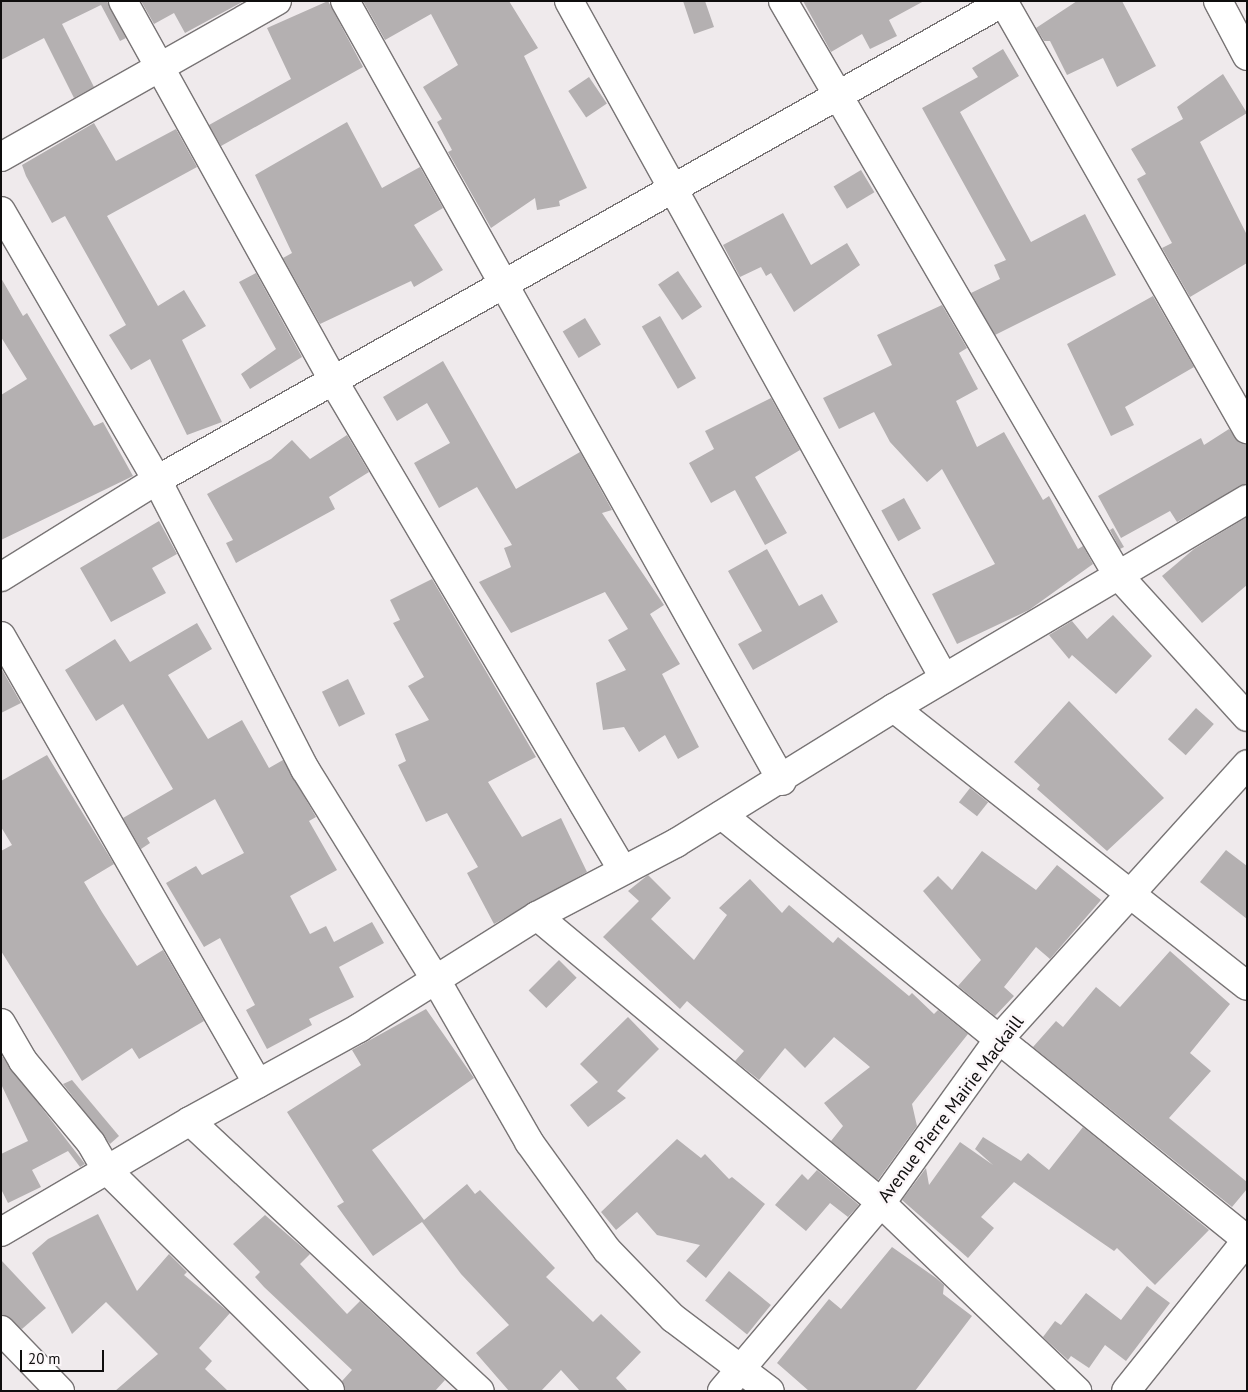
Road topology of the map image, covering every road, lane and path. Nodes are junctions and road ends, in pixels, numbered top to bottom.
1 (123, 1) edge
2 (277, 1) edge
3 (344, 1) edge
4 (569, 1) edge
5 (783, 1) edge
6 (1004, 1) edge
7 (1218, 1) edge
8 (1247, 56) edge
9 (161, 69) junction
10 (838, 96) junction
11 (1, 158) edge
12 (673, 189) junction
13 (1, 211) edge
14 (502, 286) junction
15 (334, 382) junction
16 (1247, 429) edge
17 (158, 480) junction
18 (1247, 499) edge
19 (1117, 574) junction
20 (1, 577) edge
21 (1, 636) edge
22 (944, 678) junction
23 (894, 708) junction
24 (1247, 717) edge
25 (1247, 765) edge
26 (782, 780) junction
27 (722, 815) junction
28 (622, 870) junction
29 (1131, 894) junction
30 (537, 916) junction
31 (436, 980) junction
32 (1247, 986) edge
33 (1, 1022) edge
34 (999, 1039) junction
35 (258, 1084) junction
36 (190, 1120) junction
37 (106, 1169) junction
38 (881, 1203) junction
39 (1, 1232) edge
40 (1247, 1240) edge
41 (1, 1330) edge
42 (742, 1369) junction
43 (60, 1391) edge
44 (330, 1391) edge
45 (480, 1391) edge
46 (722, 1391) edge
47 (770, 1391) edge
48 (1077, 1391) edge
49 (1126, 1391) edge

1 - 9 street
2 - 9 street
3 - 14 street
4 - 12 street
5 - 10 street
6 - 10 street
6 - 16 street
7 - 8 street
9 - 11 street
9 - 15 street
10 - 12 street
10 - 19 street
12 - 14 street
12 - 22 street
13 - 17 street
14 - 15 street
14 - 26 street
15 - 17 street
15 - 28 street
17 - 20 street
17 - 31 street
18 - 19 street
19 - 22 street
19 - 24 street
21 - 35 street
22 - 23 street
23 - 26 street
23 - 29 street
25 - 29 street, Avenue Pierre Mairie Mackaill
26 - 27 street
27 - 28 street
27 - 34 street
28 - 30 street
29 - 32 street
29 - 34 street, Avenue Pierre Mairie Mackaill
30 - 31 street
30 - 38 street
31 - 35 street
31 - 42 street
33 - 37 street
34 - 38 street, Avenue Pierre Mairie Mackaill
34 - 40 street
35 - 36 street
36 - 37 street
36 - 45 street
37 - 39 street
37 - 44 street
38 - 42 street, Avenue Pierre Mairie Mackaill
38 - 48 street
40 - 49 street
41 - 43 street
42 - 46 street, Avenue Pierre Mairie Mackaill
42 - 47 street

